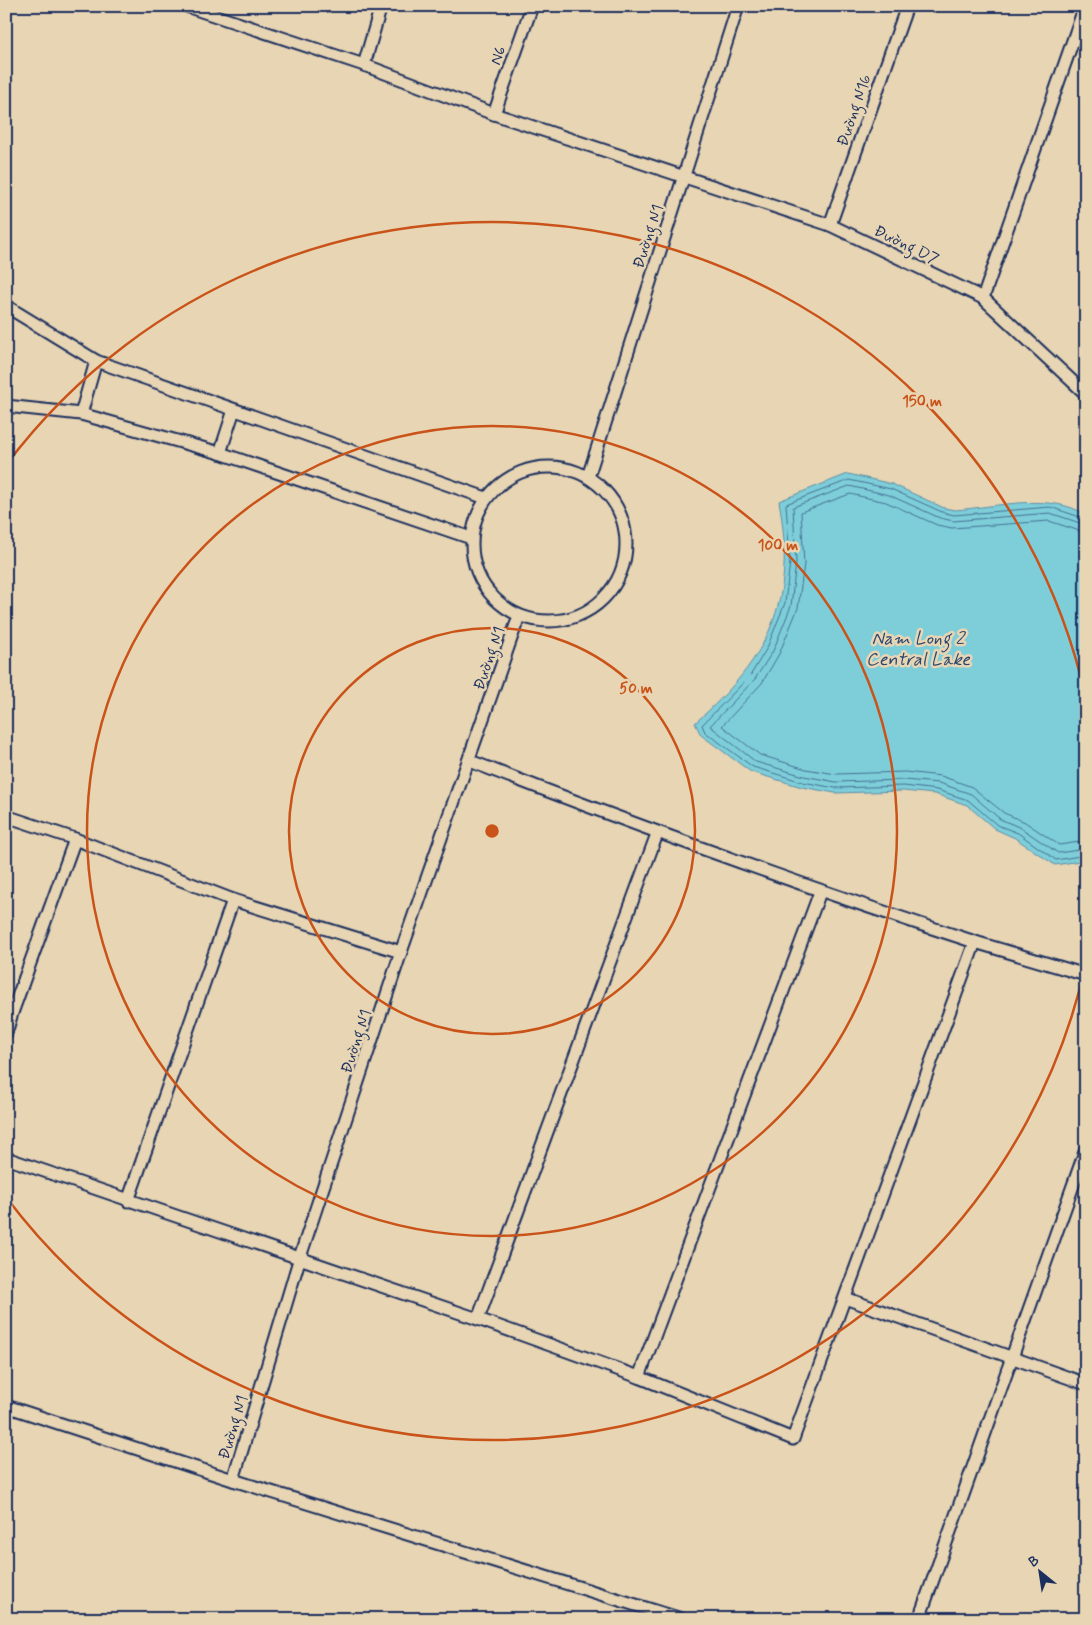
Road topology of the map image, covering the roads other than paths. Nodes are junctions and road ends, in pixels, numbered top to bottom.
1 (186, 6) edge
2 (381, 6) edge
3 (532, 6) edge
4 (738, 6) edge
5 (907, 6) edge
6 (1086, 6) edge
7 (364, 65) junction
8 (494, 114) junction
9 (683, 177) junction
10 (830, 225) junction
11 (983, 298) junction
12 (6, 306) edge
13 (96, 361) junction
14 (1086, 394) edge
15 (6, 406) edge
16 (234, 410) junction
17 (81, 414) junction
18 (220, 453) junction
19 (588, 477) junction
20 (486, 498) junction
21 (471, 538) junction
22 (519, 616) junction
23 (470, 761) junction
24 (6, 816) edge
25 (657, 834) junction
26 (75, 840) junction
27 (820, 892) junction
28 (233, 900) junction
29 (974, 942) junction
30 (401, 952) junction
31 (1086, 975) edge
32 (9, 1012) edge
33 (6, 1033) edge
34 (1086, 1149) edge
35 (6, 1158) edge
36 (128, 1201) junction
37 (300, 1257) junction
38 (845, 1298) junction
39 (478, 1319) junction
40 (1012, 1358) junction
41 (639, 1377) junction
42 (1086, 1384) edge
43 (6, 1406) edge
44 (233, 1480) junction
45 (681, 1619) edge
46 (919, 1619) edge

1 - 7 lane, Đường D7
2 - 7 lane
3 - 8 lane, N6
4 - 9 lane, Đường N1
5 - 10 lane, Đường N16
6 - 11 lane
7 - 8 lane, Đường D7
8 - 9 lane, Đường D7
9 - 10 lane, Đường D7
9 - 19 lane, Đường N1
10 - 11 lane, Đường D7
11 - 14 lane, Đường D7
12 - 13 lane
13 - 16 lane
13 - 17 lane
15 - 17 lane
16 - 18 lane
16 - 20 lane
17 - 18 lane
18 - 21 lane
19 - 20 lane, Đường N1
19 - 22 lane, Đường N1
20 - 21 lane, Đường N1
21 - 22 lane, Đường N1
22 - 23 lane, Đường N1
23 - 25 lane
23 - 30 lane, Đường N1
24 - 26 lane
25 - 27 lane
25 - 39 lane
26 - 28 lane
26 - 32 lane
27 - 29 lane
27 - 41 lane
28 - 30 lane
28 - 36 lane
29 - 31 lane
29 - 38 lane
30 - 37 lane, Đường N1
32 - 33 lane
34 - 40 lane
35 - 36 lane
36 - 37 lane
37 - 39 lane
37 - 44 lane, Đường N1
38 - 40 lane
38 - 41 lane
39 - 41 lane
40 - 42 lane
40 - 46 lane
43 - 44 lane
44 - 45 lane

